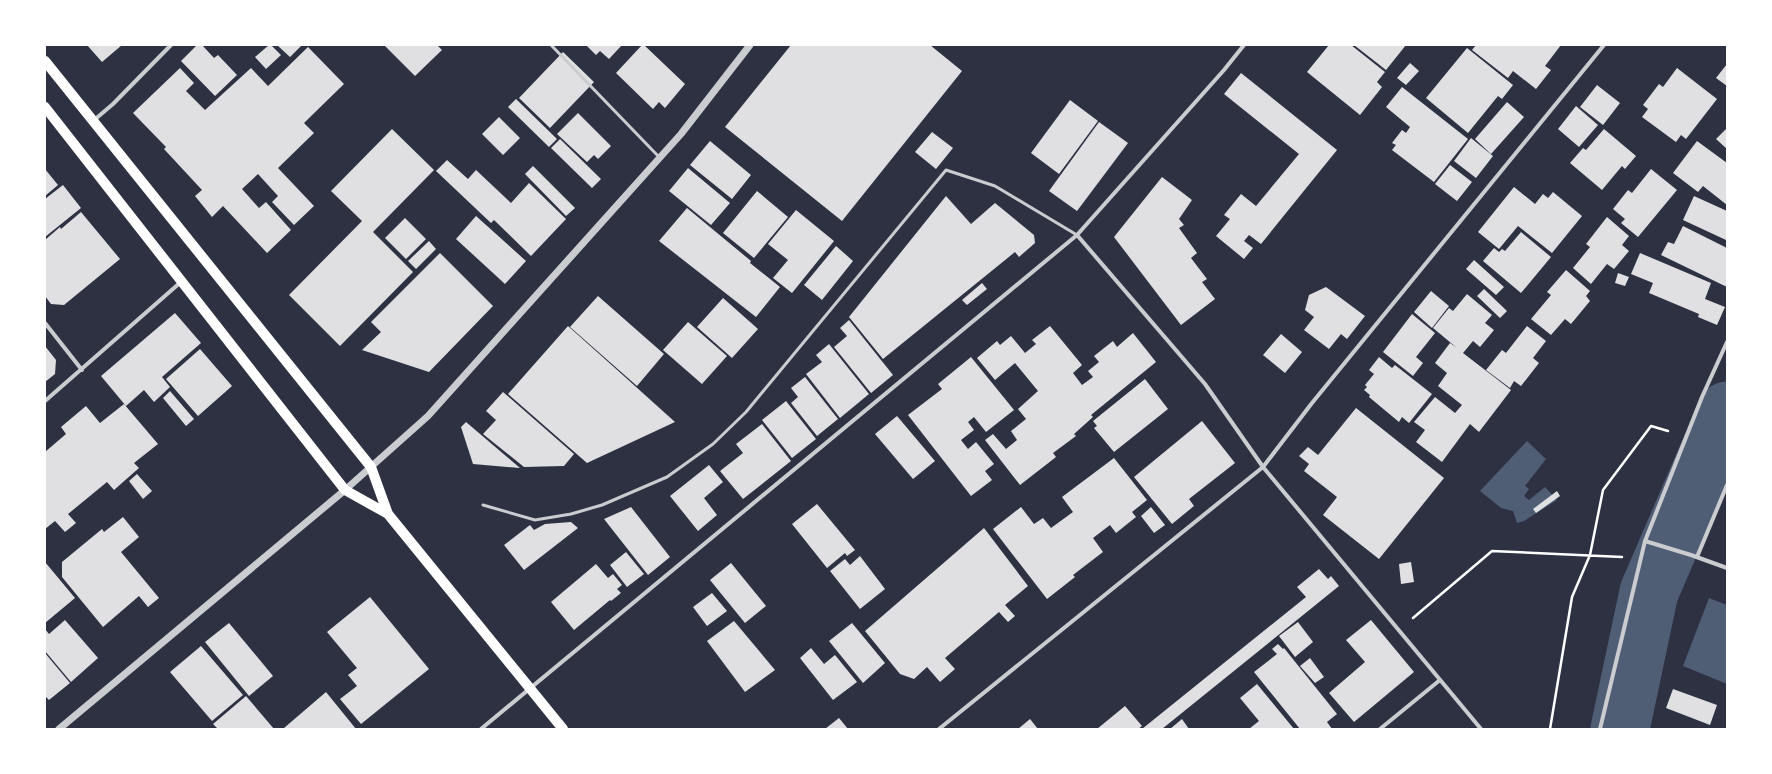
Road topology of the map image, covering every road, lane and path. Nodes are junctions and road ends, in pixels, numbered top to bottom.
1 (171, 45) edge
2 (551, 45) edge
3 (750, 45) edge
4 (1244, 45) edge
5 (1604, 45) edge
6 (45, 61) edge
7 (45, 107) edge
8 (93, 121) junction
9 (660, 158) junction
10 (1077, 235) junction
11 (182, 281) junction
12 (45, 323) edge
13 (1727, 342) edge
14 (82, 370) junction
15 (45, 401) edge
16 (1687, 438) junction
17 (371, 467) junction
18 (1263, 467) junction
19 (1727, 485) edge
20 (345, 490) junction
21 (483, 505) dead end
22 (388, 514) junction
23 (1645, 541) junction
24 (1590, 555) junction
25 (1697, 557) junction
26 (1640, 558) junction
27 (1727, 568) edge
28 (1399, 630) junction
29 (1440, 680) junction
30 (530, 688) junction
31 (59, 729) edge
32 (481, 729) edge
33 (563, 729) edge
34 (939, 729) edge
35 (1380, 729) edge
36 (1481, 729) edge
37 (1550, 729) edge
38 (1600, 729) edge

1 - 8 street
2 - 9 lane
3 - 9 street
4 - 10 street
5 - 18 street
6 - 8 main road
7 - 11 main road
8 - 17 main road
9 - 17 street
10 - 18 street
10 - 21 lane
10 - 30 street
11 - 14 street
11 - 20 main road
12 - 14 street
13 - 16 street
14 - 15 street
16 - 23 street
16 - 24 path
17 - 20 street
17 - 22 main road
18 - 28 street
18 - 34 street
19 - 25 street
20 - 22 main road
20 - 31 street
22 - 30 main road
23 - 25 street
23 - 26 street
24 - 26 path
24 - 28 path
24 - 37 path
25 - 27 street
26 - 38 street
28 - 29 street
29 - 35 street
29 - 36 street
30 - 32 street
30 - 33 main road

